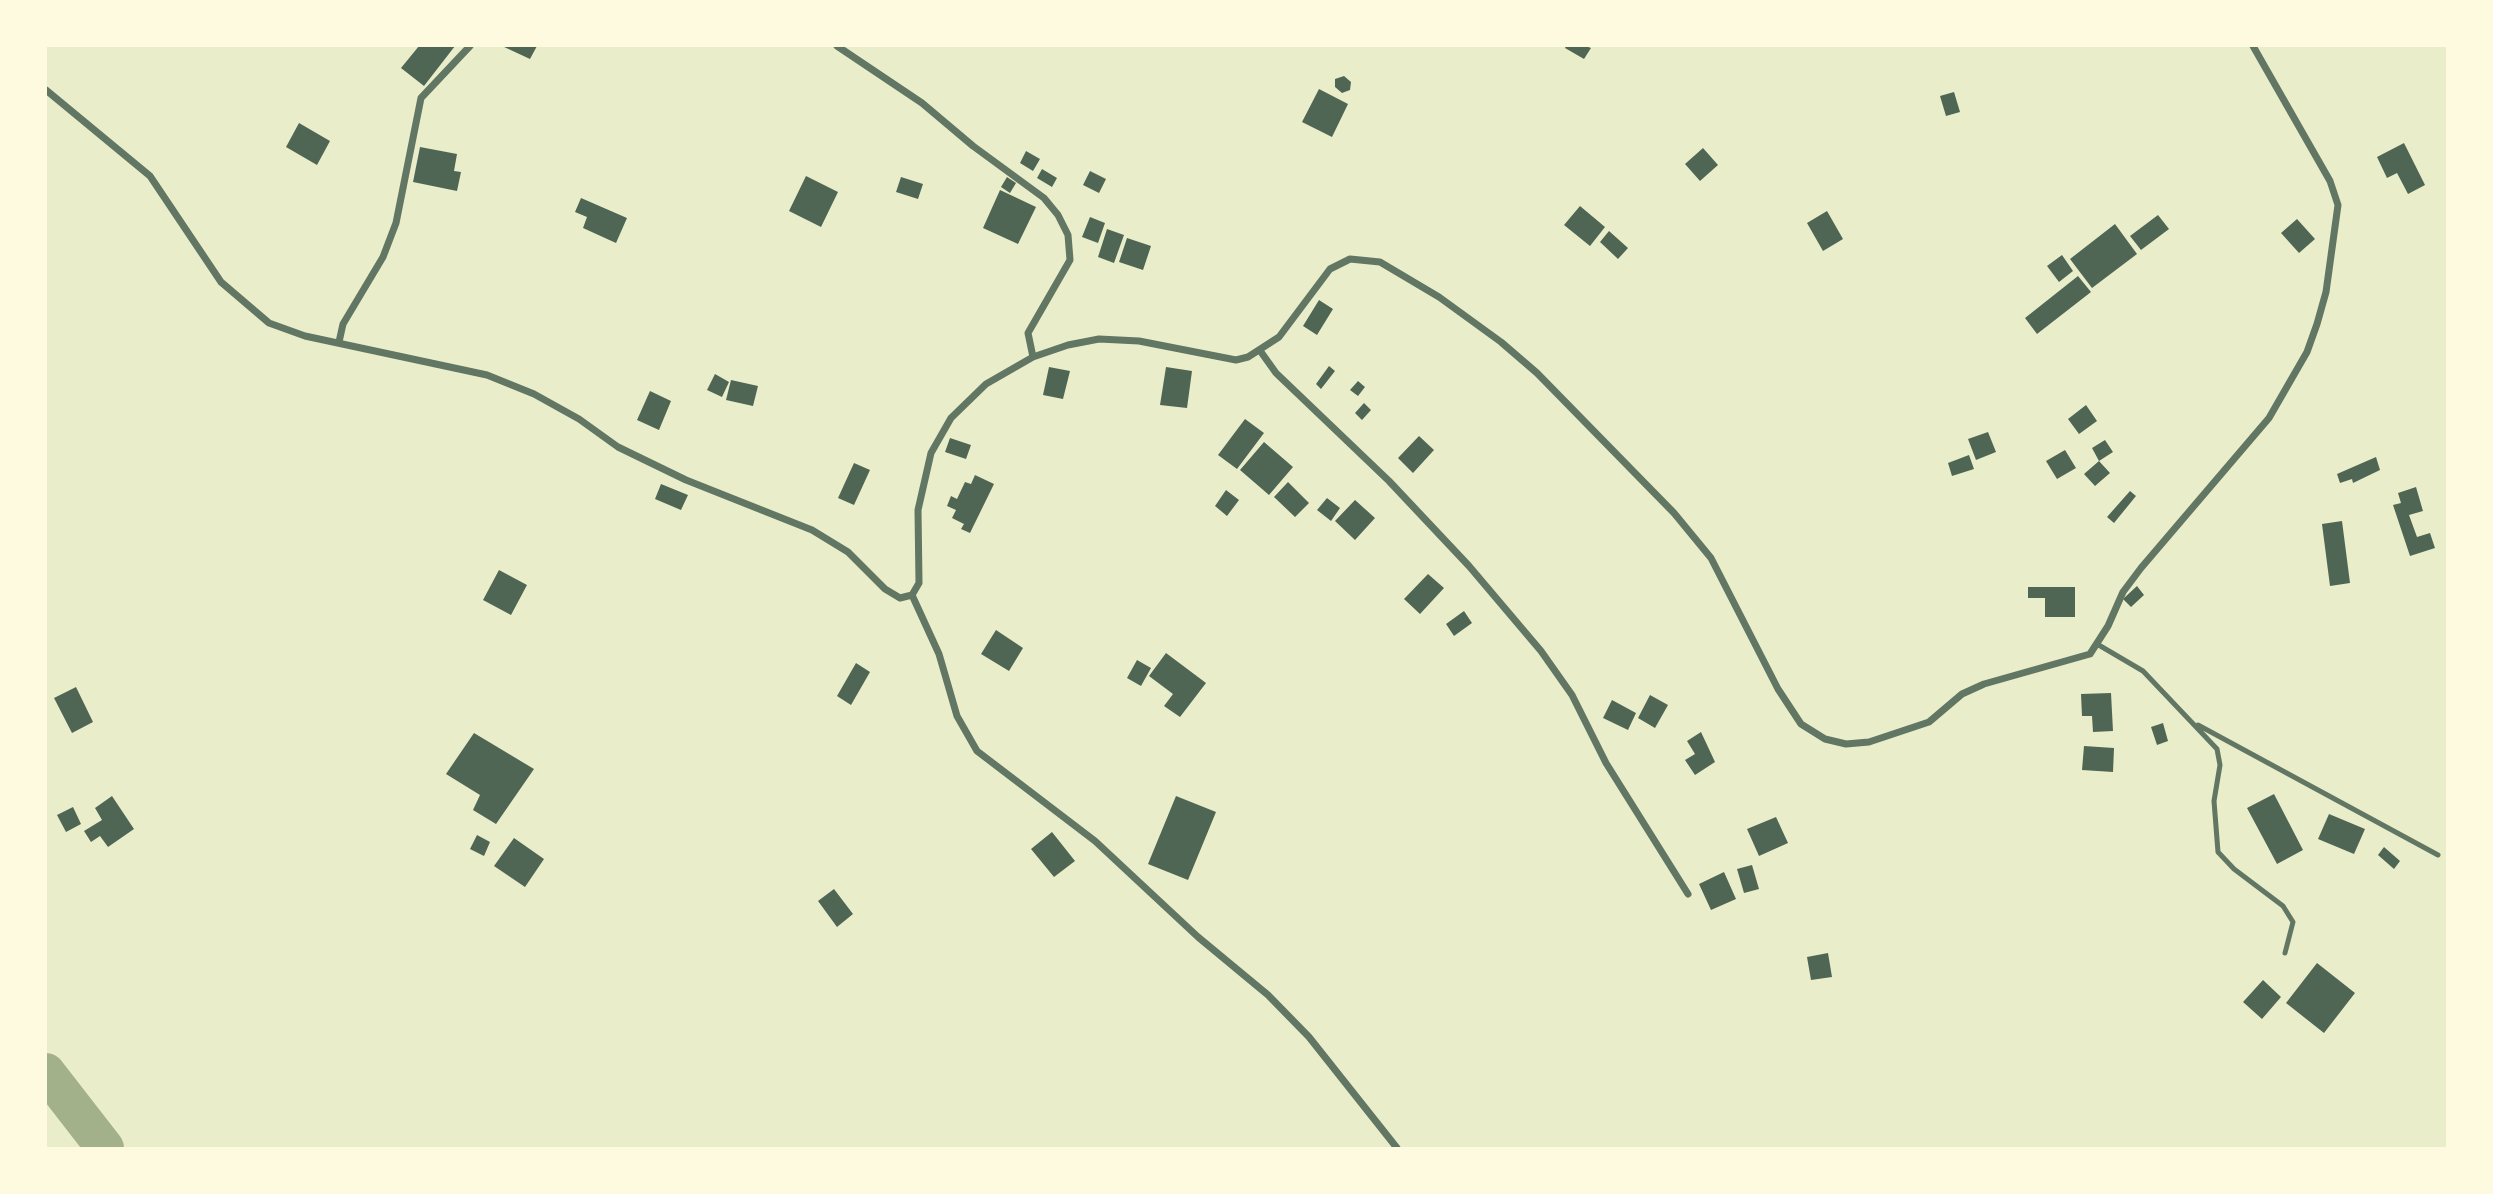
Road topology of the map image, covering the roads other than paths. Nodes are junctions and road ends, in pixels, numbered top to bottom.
1 (470, 46) edge
2 (837, 46) edge
3 (2253, 46) edge
4 (46, 90) edge
5 (339, 342) junction
6 (1261, 352) junction
7 (1033, 357) junction
8 (912, 594) junction
9 (2097, 644) junction
10 (2192, 722) junction
11 (2438, 855) dead end
12 (1688, 894) dead end
13 (2285, 953) dead end
14 (1397, 1149) edge

1 - 5 street
2 - 7 street
3 - 9 street
4 - 5 street
5 - 8 street
6 - 7 street
6 - 9 street
6 - 12 street
7 - 8 street
8 - 14 street
9 - 10 lane
10 - 11 lane
10 - 13 lane

